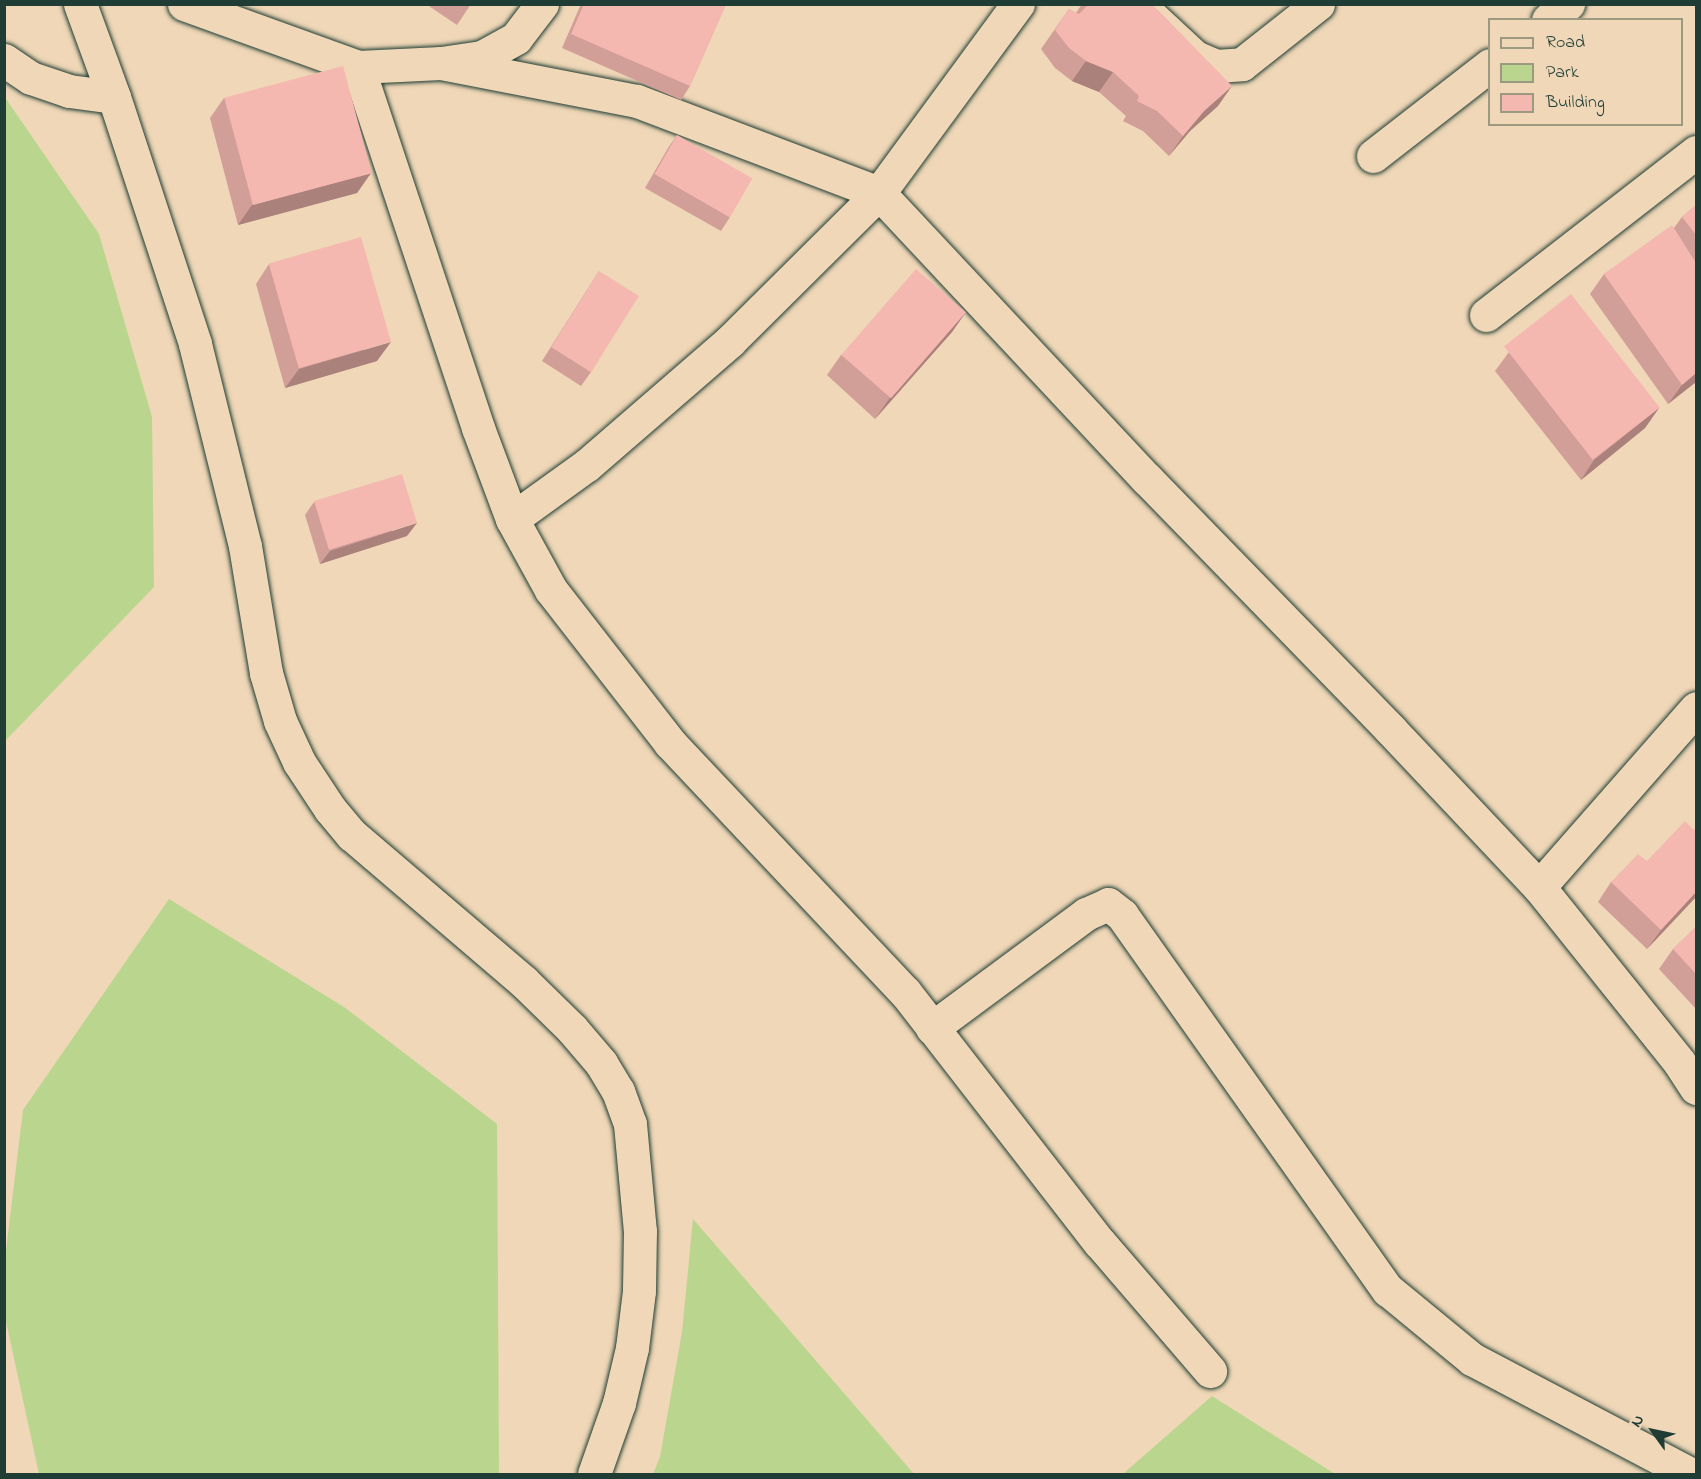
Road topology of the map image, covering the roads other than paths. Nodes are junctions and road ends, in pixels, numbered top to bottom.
1 (80, 4) edge
2 (184, 4) edge
3 (542, 4) edge
4 (1018, 4) edge
5 (1138, 4) edge
6 (1318, 4) edge
7 (1568, 4) edge
8 (1550, 18) edge
9 (4, 60) edge
10 (441, 63) junction
11 (1488, 67) edge
12 (358, 68) junction
13 (114, 97) junction
14 (1696, 152) edge
15 (1373, 156) dead end
16 (879, 193) junction
17 (1486, 315) dead end
18 (512, 519) junction
19 (1696, 708) edge
20 (1539, 887) junction
21 (932, 1028) junction
22 (1696, 1088) edge
23 (1210, 1371) dead end
24 (594, 1474) edge
25 (1690, 1474) edge

1 - 13 street
2 - 12 street
3 - 10 street
4 - 16 street
5 - 6 street
7 - 8 street
9 - 13 street
10 - 12 street
10 - 16 street
11 - 15 street
12 - 18 street
13 - 24 street
14 - 17 street
16 - 18 street
16 - 20 street
18 - 21 street
19 - 20 street
20 - 22 street
21 - 23 street
21 - 25 street

